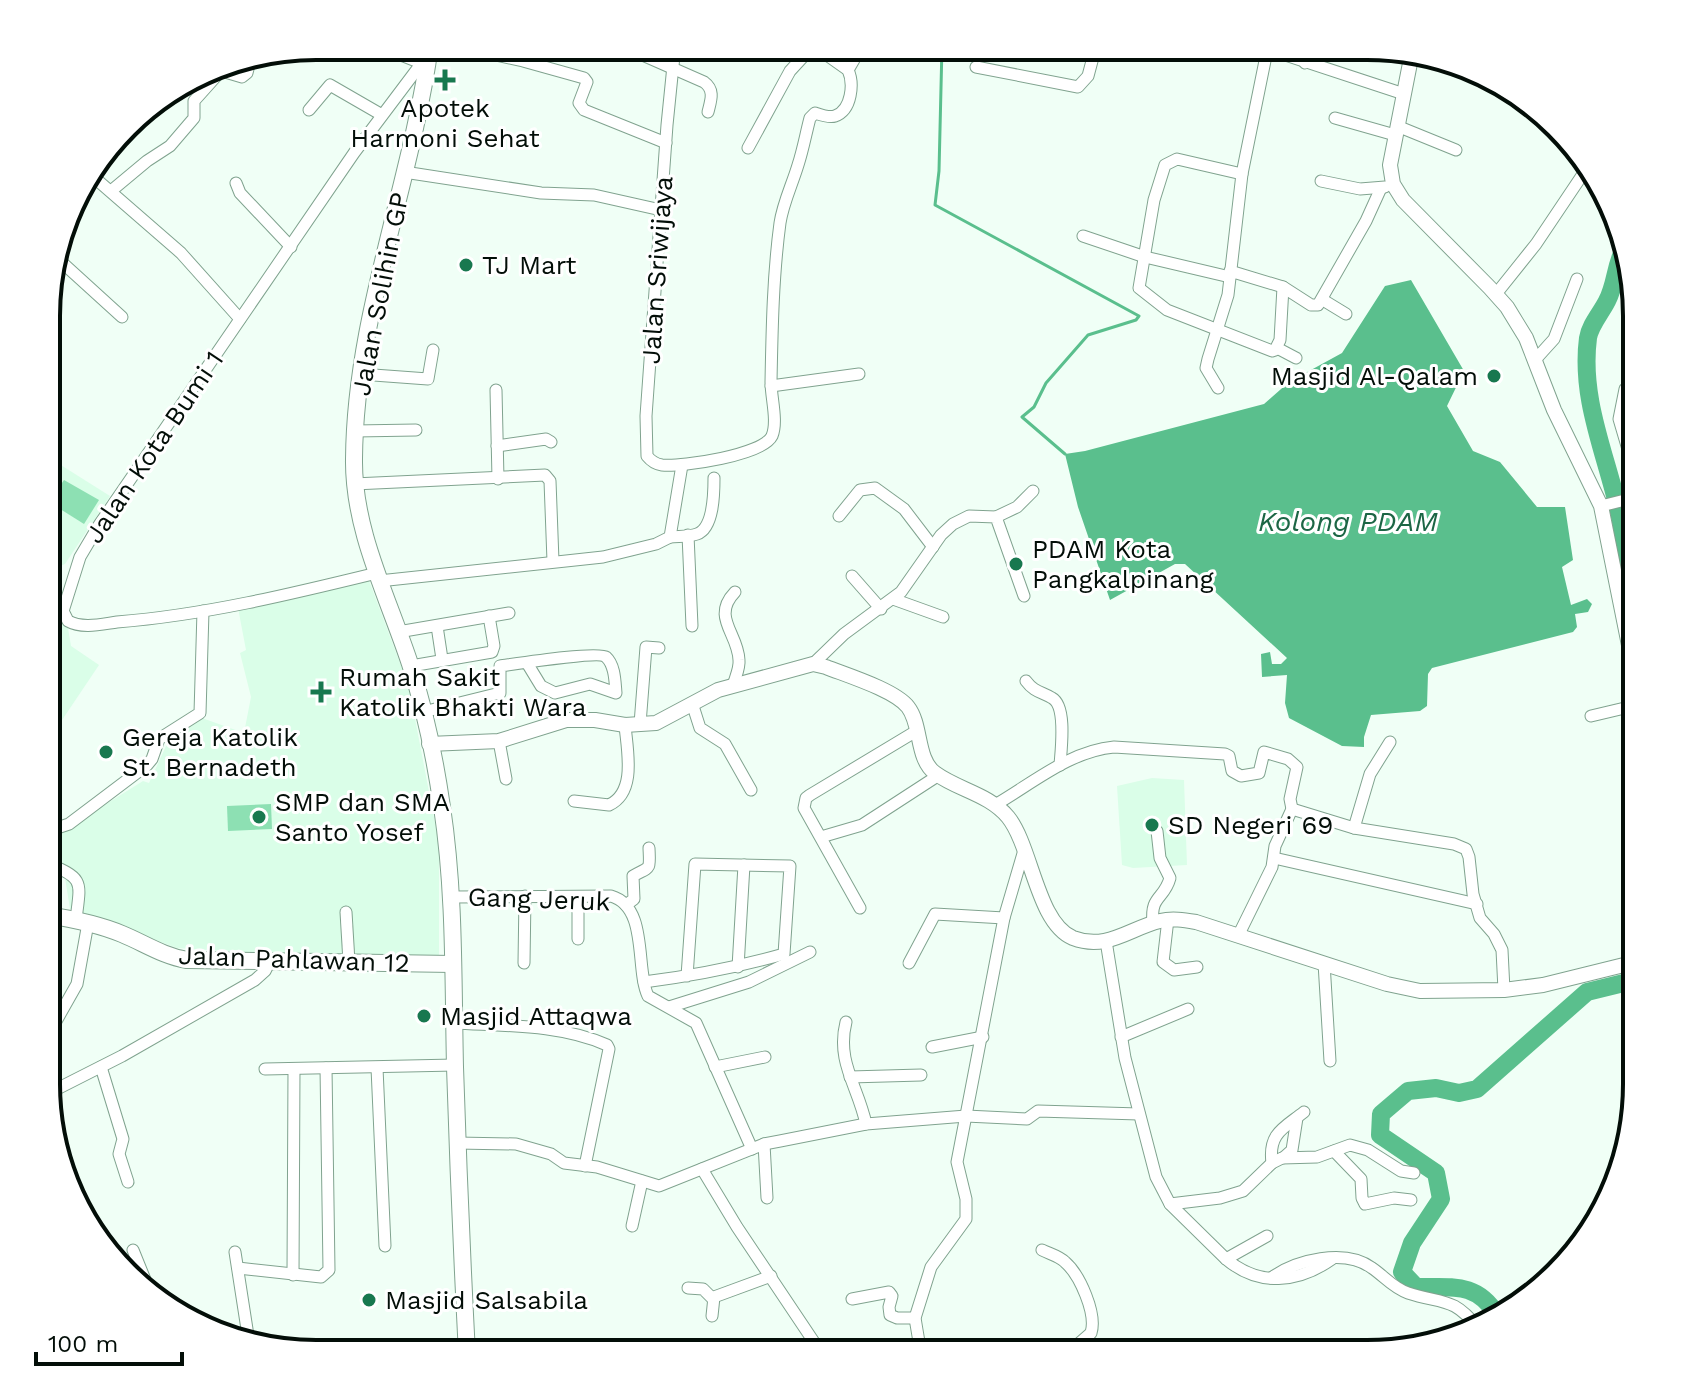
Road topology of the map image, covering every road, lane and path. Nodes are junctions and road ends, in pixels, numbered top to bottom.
1 (412, 60) edge
2 (426, 60) edge
3 (519, 60) edge
4 (653, 60) edge
5 (673, 60) edge
6 (800, 60) edge
7 (834, 60) edge
8 (854, 61) edge
9 (1092, 61) edge
10 (1262, 61) edge
11 (1300, 61) edge
12 (1305, 63) joint
13 (1410, 64) edge
14 (424, 65) junction
15 (976, 67) dead end
16 (672, 69) junction
17 (848, 70) junction
18 (206, 85) edge
19 (1404, 94) junction
20 (309, 110) dead end
21 (708, 112) dead end
22 (382, 115) junction
23 (1335, 118) dead end
24 (1396, 130) junction
25 (666, 143) junction
26 (748, 148) dead end
27 (1456, 150) dead end
28 (404, 172) junction
29 (1242, 174) junction
30 (1581, 176) edge
31 (99, 181) edge
32 (1321, 181) dead end
33 (236, 183) dead end
34 (1387, 186) junction
35 (111, 191) junction
36 (661, 210) junction
37 (1083, 236) dead end
38 (291, 247) junction
39 (1145, 257) junction
40 (66, 266) edge
41 (1230, 274) junction
42 (1577, 279) dead end
43 (1283, 287) junction
44 (1496, 294) junction
45 (1323, 300) junction
46 (1346, 314) dead end
47 (122, 317) dead end
48 (240, 319) junction
49 (1217, 331) junction
50 (1277, 348) junction
51 (433, 350) dead end
52 (1296, 358) dead end
53 (1535, 360) junction
54 (360, 374) junction
55 (859, 374) dead end
56 (771, 386) junction
57 (1218, 388) dead end
58 (496, 390) dead end
59 (1622, 403) edge
60 (416, 430) dead end
61 (1622, 430) edge
62 (355, 431) junction
63 (551, 442) dead end
64 (497, 446) junction
65 (682, 465) junction
66 (714, 478) dead end
67 (498, 479) junction
68 (354, 484) junction
69 (1033, 491) dead end
70 (1622, 501) edge
71 (1605, 505) junction
72 (839, 516) dead end
73 (996, 517) junction
74 (688, 535) junction
75 (670, 537) junction
76 (933, 547) junction
77 (553, 561) junction
78 (852, 576) dead end
79 (378, 577) junction
80 (735, 592) dead end
81 (1024, 596) dead end
82 (893, 599) junction
83 (1622, 603) edge
84 (881, 609) junction
85 (203, 611) junction
86 (509, 613) dead end
87 (489, 616) junction
88 (943, 617) dead end
89 (437, 626) junction
90 (692, 626) dead end
91 (398, 632) junction
92 (659, 648) dead end
93 (442, 659) junction
94 (527, 663) junction
95 (813, 664) junction
96 (411, 666) junction
97 (1026, 681) dead end
98 (733, 686) junction
99 (692, 703) junction
100 (1623, 709) edge
101 (423, 712) junction
102 (1591, 716) dead end
103 (632, 724) junction
104 (918, 730) junction
105 (499, 741) junction
106 (1390, 742) dead end
107 (429, 744) junction
108 (1060, 765) junction
109 (939, 775) junction
110 (506, 779) dead end
111 (751, 790) dead end
112 (574, 801) dead end
113 (995, 805) junction
114 (1292, 809) junction
115 (61, 827) edge
116 (1354, 828) junction
117 (1157, 831) dead end
118 (821, 837) junction
119 (649, 848) dead end
120 (1024, 850) junction
121 (1274, 858) junction
122 (744, 865) junction
123 (61, 869) edge
124 (525, 896) junction
125 (450, 897) junction
126 (578, 898) junction
127 (1477, 904) junction
128 (626, 905) junction
129 (860, 908) dead end
130 (346, 912) dead end
131 (61, 917) edge
132 (1004, 918) junction
133 (82, 921) junction
134 (1160, 921) junction
135 (1239, 934) junction
136 (578, 939) dead end
137 (1106, 941) junction
138 (810, 952) dead end
139 (270, 961) junction
140 (349, 962) junction
141 (524, 963) dead end
142 (909, 963) dead end
143 (1324, 963) junction
144 (453, 964) junction
145 (1623, 965) edge
146 (738, 967) junction
147 (1197, 967) dead end
148 (687, 976) junction
149 (644, 982) junction
150 (1504, 990) junction
151 (668, 1007) junction
152 (1188, 1009) dead end
153 (61, 1013) edge
154 (846, 1022) dead end
155 (454, 1023) junction
156 (983, 1037) junction
157 (1121, 1037) junction
158 (932, 1047) dead end
159 (765, 1057) dead end
160 (1330, 1061) dead end
161 (455, 1065) junction
162 (101, 1067) junction
163 (715, 1067) junction
164 (326, 1068) junction
165 (377, 1068) junction
166 (265, 1069) dead end
167 (294, 1069) junction
168 (921, 1075) dead end
169 (850, 1077) junction
170 (61, 1087) edge
171 (1139, 1114) junction
172 (966, 1116) junction
173 (866, 1124) junction
174 (457, 1143) junction
175 (758, 1147) junction
176 (1334, 1151) junction
177 (1277, 1160) junction
178 (585, 1166) junction
179 (702, 1169) junction
180 (1414, 1173) dead end
181 (642, 1181) junction
182 (128, 1182) dead end
183 (767, 1198) dead end
184 (1411, 1200) dead end
185 (1170, 1204) junction
186 (632, 1226) dead end
187 (1267, 1236) dead end
188 (385, 1246) dead end
189 (133, 1250) dead end
190 (1042, 1250) dead end
191 (235, 1252) dead end
192 (1226, 1259) junction
193 (238, 1268) junction
194 (141, 1270) edge
195 (293, 1275) junction
196 (771, 1276) junction
197 (688, 1288) dead end
198 (712, 1298) junction
199 (852, 1299) dead end
200 (712, 1316) dead end
201 (915, 1318) junction
202 (1470, 1319) edge
203 (247, 1330) edge
204 (919, 1339) edge
205 (1084, 1339) edge
206 (466, 1340) edge
207 (813, 1340) edge

1 - 14 street
2 - 14 main road, Jalan Solihin GP
3 - 25 street
4 - 16 street
5 - 16 street, Jalan Sriwijaya
6 - 26 street
7 - 17 street
8 - 17 street
9 - 15 street
10 - 29 street
11 - 12 street
12 - 19 street
13 - 19 street
14 - 22 street, Jalan Kota Bumi 1
14 - 28 main road, Jalan Solihin GP
16 - 21 street
16 - 25 street, Jalan Sriwijaya
17 - 56 street
18 - 35 street
19 - 24 street
20 - 22 street
22 - 38 street, Jalan Kota Bumi 1
23 - 24 street
24 - 27 street
24 - 34 street
25 - 36 street, Jalan Sriwijaya
28 - 36 street
28 - 54 main road, Jalan Solihin GP
29 - 39 street
29 - 41 street
30 - 44 street
31 - 35 street
32 - 34 street
33 - 38 street
34 - 44 street
34 - 45 street
35 - 48 street
36 - 65 street, Jalan Sriwijaya
37 - 39 street
38 - 48 street, Jalan Kota Bumi 1
39 - 41 street
39 - 49 street
40 - 47 street
41 - 43 street
41 - 49 street
42 - 53 street
43 - 45 street
43 - 50 street
44 - 53 street
45 - 46 street
48 - 85 street, Jalan Kota Bumi 1
49 - 50 street
49 - 57 street
50 - 52 street
51 - 54 street
53 - 71 street
54 - 62 main road, Jalan Solihin GP
55 - 56 street
56 - 65 street
58 - 64 street
59 - 61 street
60 - 62 street
62 - 68 main road, Jalan Solihin GP
63 - 64 street
64 - 67 street
65 - 75 street
66 - 74 street
67 - 68 street
67 - 77 street
68 - 79 main road, Jalan Solihin GP
69 - 73 street
70 - 71 street
71 - 83 street
72 - 76 street
73 - 76 street
73 - 81 street
74 - 75 street, Jalan Kota Bumi 1
74 - 90 street
75 - 77 street, Jalan Kota Bumi 1
76 - 82 street
77 - 79 street, Jalan Kota Bumi 1
78 - 84 street
79 - 85 street, Jalan Kota Bumi 1
79 - 91 main road, Jalan Solihin GP
80 - 98 street
82 - 84 street
82 - 88 street
84 - 95 street
85 - 115 street
86 - 87 street
87 - 89 street
87 - 93 street
89 - 91 street
89 - 93 street
91 - 96 main road, Jalan Solihin GP
92 - 103 street
93 - 96 street
94 - 94 street
94 - 101 street
95 - 98 street
95 - 104 street
96 - 101 main road, Jalan Solihin GP
97 - 108 street
98 - 99 street
99 - 103 street
99 - 111 street
100 - 102 street
101 - 107 main road, Jalan Solihin GP
103 - 105 street
103 - 112 street
104 - 109 street
104 - 118 street
105 - 107 street
105 - 110 street
106 - 116 street
107 - 125 main road, Jalan Solihin GP
108 - 113 street
108 - 114 street
109 - 113 street
109 - 118 street
113 - 120 street
114 - 116 street
114 - 121 street
116 - 127 street
117 - 134 street
118 - 129 street
119 - 128 street
120 - 132 street
120 - 137 street
121 - 127 street
121 - 135 street
122 - 146 street
122 - 146 street
122 - 148 street
123 - 133 street
124 - 125 street, Gang Jeruk
124 - 126 street, Gang Jeruk
124 - 141 street
125 - 144 main road, Jalan Solihin GP
126 - 128 street, Gang Jeruk
126 - 136 street
127 - 150 street
128 - 149 street, Gang Jeruk
130 - 140 street
131 - 133 main road, Jalan Pahlawan 12
132 - 142 street
132 - 156 street
133 - 139 main road, Jalan Pahlawan 12
133 - 153 street
134 - 135 street
134 - 137 street
134 - 147 street
135 - 143 street
137 - 157 street
138 - 151 street
139 - 140 main road, Jalan Pahlawan 12
139 - 162 street
140 - 144 main road, Jalan Pahlawan 12
143 - 150 street
143 - 160 street
144 - 155 main road, Jalan Solihin GP
145 - 150 street
146 - 148 street
148 - 149 street
149 - 151 street
151 - 163 street
152 - 157 street
154 - 169 street
155 - 161 main road, Jalan Solihin GP
155 - 178 street
156 - 158 street
156 - 172 street
157 - 171 street
159 - 163 street
161 - 165 street
161 - 174 main road, Jalan Solihin GP
162 - 170 street
162 - 182 street
163 - 175 street
164 - 165 street
164 - 167 street
164 - 195 street
165 - 188 street
166 - 167 street
167 - 195 street
168 - 169 street
169 - 173 street
171 - 172 street
171 - 185 street
172 - 173 street
172 - 201 street
173 - 175 street
174 - 178 street
174 - 206 main road, Jalan Solihin GP
175 - 179 street
175 - 183 street
176 - 177 street
176 - 180 street
176 - 184 street
177 - 177 street
177 - 185 street
178 - 181 street
179 - 181 street
179 - 196 street
181 - 186 street
185 - 192 street
187 - 192 street
189 - 194 street
190 - 205 street
191 - 193 street
192 - 202 street
193 - 195 street
193 - 203 street
196 - 198 street
196 - 207 street
197 - 198 street
198 - 200 street
199 - 201 street
201 - 204 street

